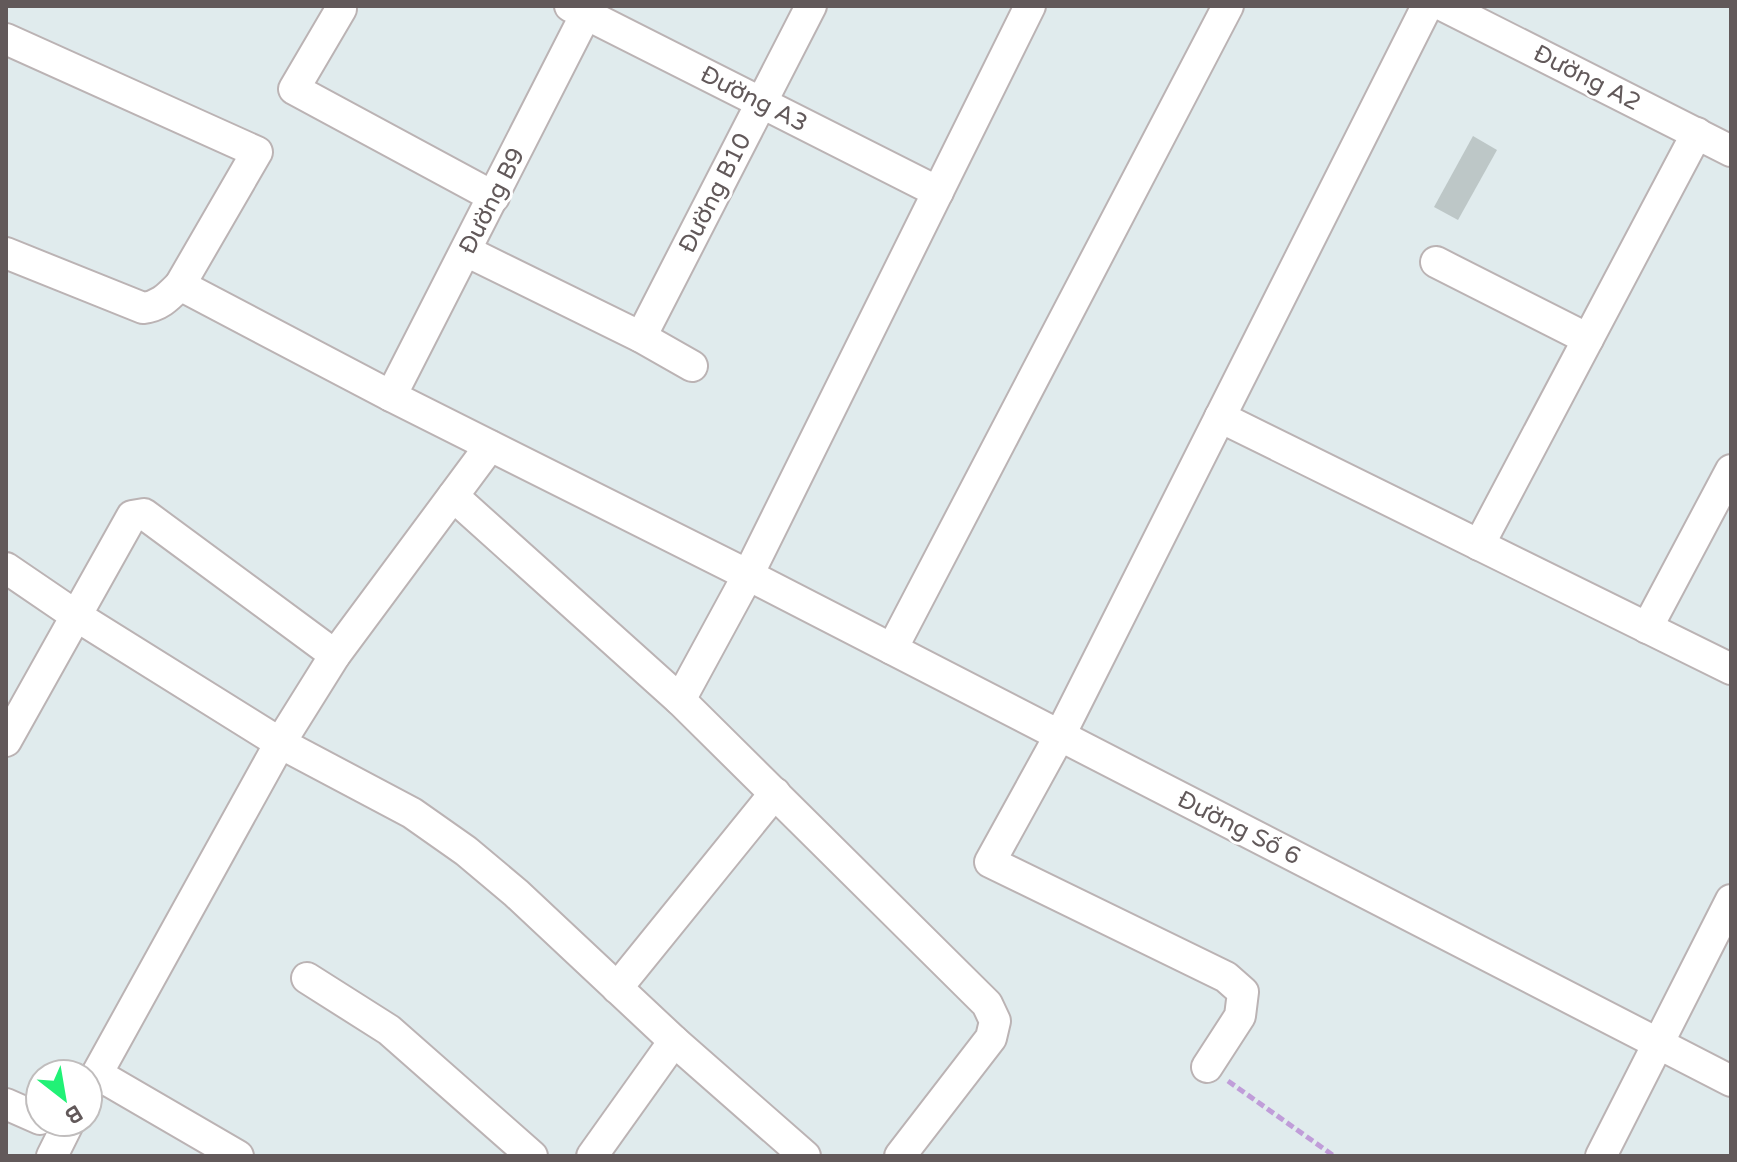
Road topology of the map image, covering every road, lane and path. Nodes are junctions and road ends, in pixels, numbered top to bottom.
1 (811, 6) edge
2 (1030, 6) edge
3 (1228, 6) edge
4 (1427, 6) edge
5 (1444, 6) edge
6 (341, 9) dead end
7 (582, 9) edge
8 (6, 39) edge
9 (761, 103) junction
10 (1697, 133) junction
11 (1731, 151) edge
12 (938, 192) junction
13 (494, 197) junction
14 (466, 251) junction
15 (6, 253) edge
16 (1436, 262) dead end
17 (180, 285) junction
18 (641, 337) junction
19 (1588, 339) junction
20 (692, 366) dead end
21 (391, 396) junction
22 (1220, 417) junction
23 (490, 446) junction
24 (1731, 470) edge
25 (453, 496) junction
26 (1479, 545) junction
27 (6, 568) edge
28 (748, 575) junction
29 (75, 615) junction
30 (1647, 628) junction
31 (892, 649) junction
32 (335, 655) junction
33 (1731, 669) edge
34 (680, 700) junction
35 (1060, 735) junction
36 (6, 741) edge
37 (280, 743) junction
38 (775, 793) junction
39 (1731, 900) edge
40 (307, 978) dead end
41 (617, 988) junction
42 (674, 1041) junction
43 (1659, 1045) junction
44 (104, 1062) edge
45 (1207, 1067) joint
46 (1731, 1081) edge
47 (104, 1088) edge
48 (6, 1104) edge
49 (24, 1114) edge
50 (238, 1156) edge
51 (532, 1156) edge
52 (592, 1156) edge
53 (805, 1156) edge
54 (900, 1156) edge
55 (1334, 1156) edge
56 (1601, 1156) edge

1 - 9 street, Đường B10
2 - 12 street
3 - 31 street
4 - 22 street
5 - 10 street, Đường A2
6 - 13 street
7 - 9 street, Đường A3
7 - 13 street, Đường B9
8 - 17 street
9 - 12 street, Đường A3
9 - 18 street, Đường B10
10 - 11 street, Đường A2
10 - 19 street
12 - 28 street
13 - 14 street, Đường B9
14 - 18 street
14 - 21 street, Đường B9
15 - 17 street
16 - 19 street
17 - 21 street, Đường Số 6
18 - 20 street
19 - 26 street
21 - 23 street, Đường Số 6
22 - 26 street
22 - 35 street
23 - 25 street
23 - 28 street, Đường Số 6
24 - 30 street
25 - 32 street
25 - 34 street
26 - 30 street
27 - 29 street
28 - 31 street, Đường Số 6
28 - 34 street
29 - 32 street
29 - 36 street
29 - 37 street
30 - 33 street
31 - 35 street, Đường Số 6
32 - 37 street
34 - 38 street
35 - 43 street, Đường Số 6
35 - 45 street
37 - 41 street
37 - 44 street
38 - 41 street
38 - 54 street
39 - 43 street
40 - 51 street
41 - 42 street
42 - 52 street
42 - 53 street
43 - 46 street, Đường Số 6
43 - 56 street
45 - 55 path
47 - 50 street
48 - 49 street

